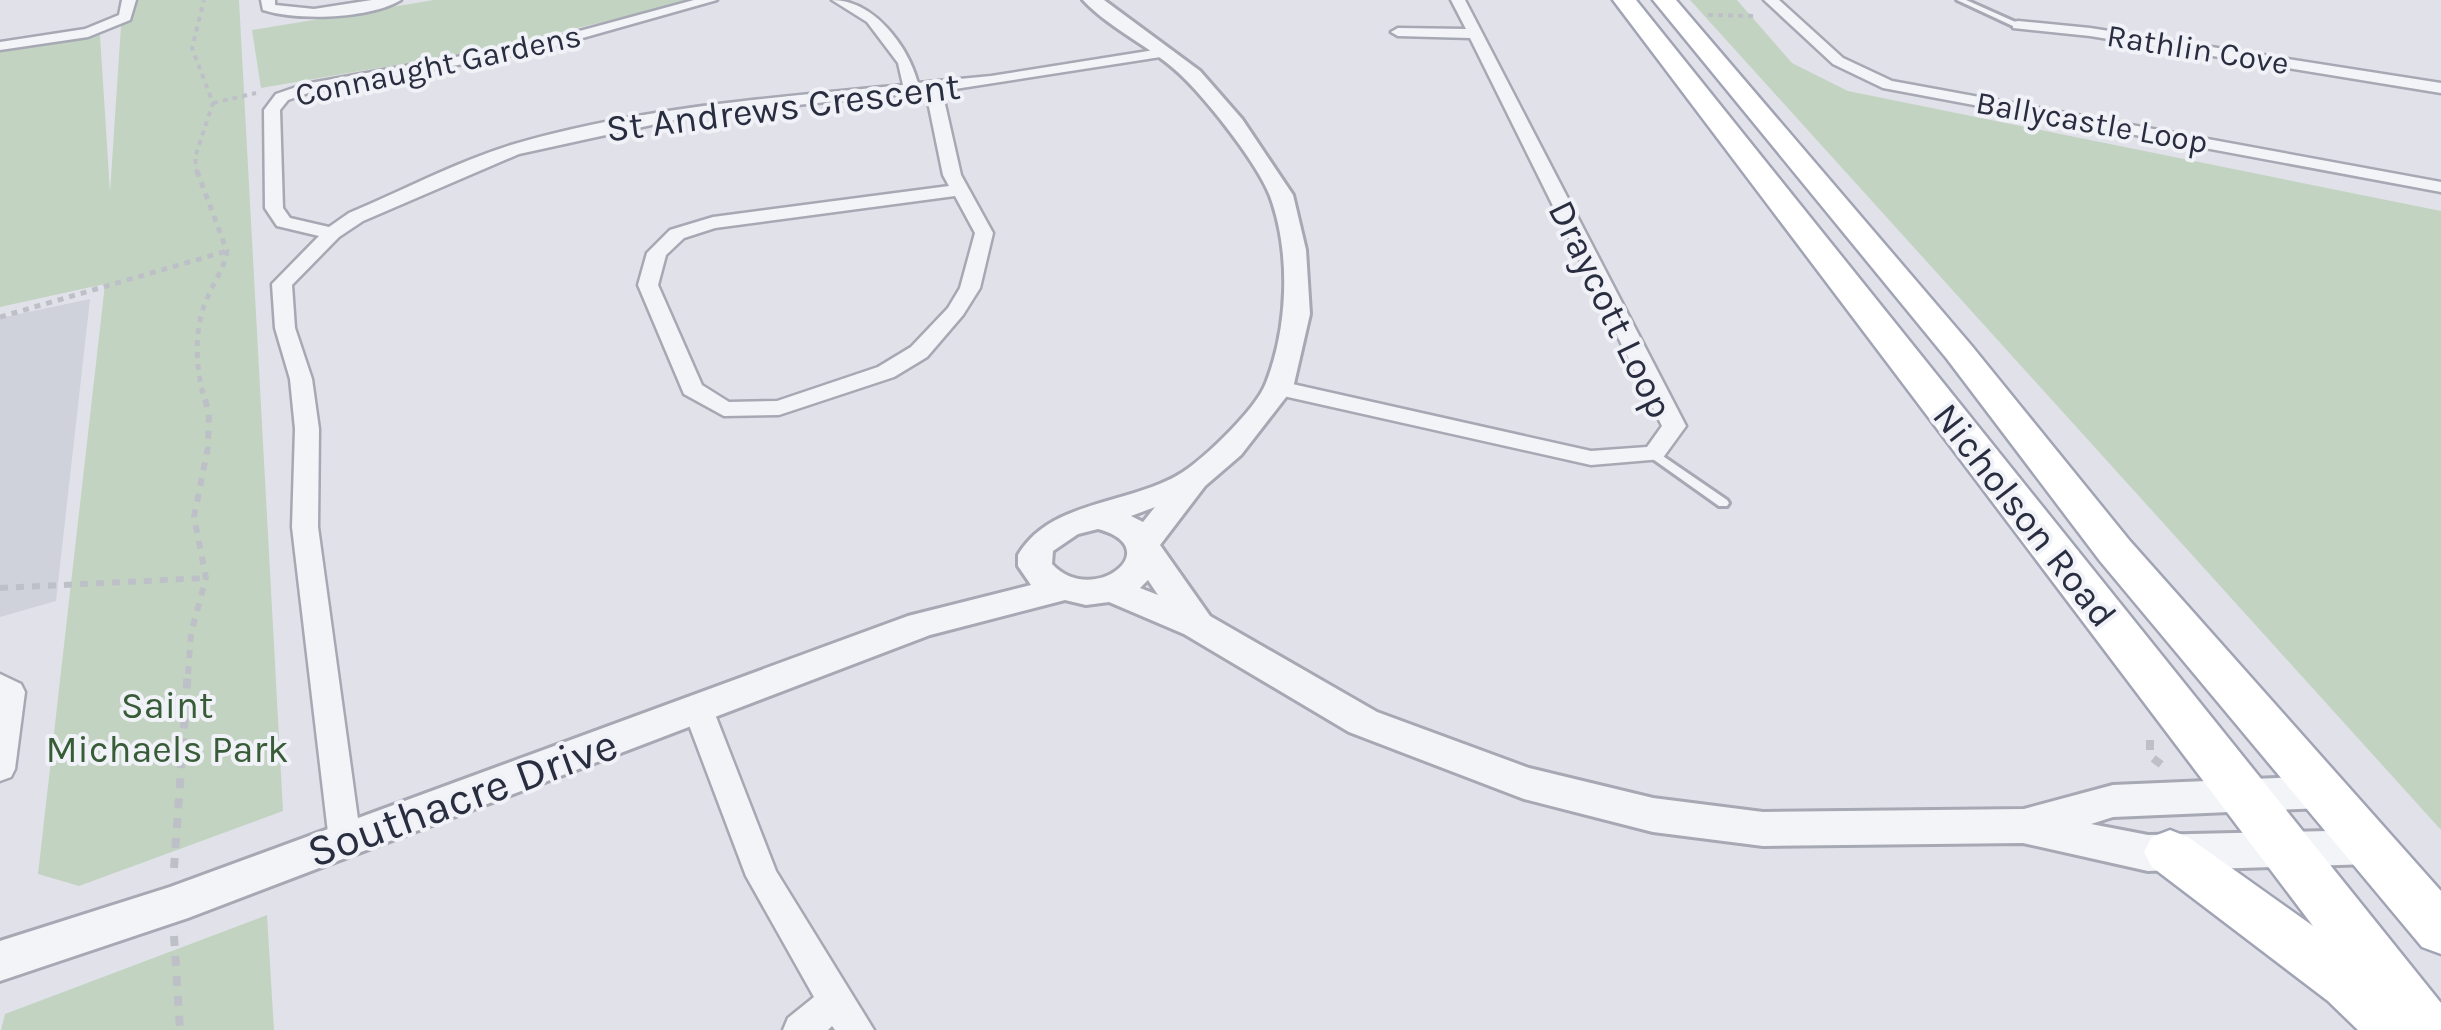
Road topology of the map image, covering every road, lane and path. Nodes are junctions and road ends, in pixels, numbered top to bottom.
1 (129, 0) edge
2 (204, 0) edge
3 (268, 0) edge
4 (394, 0) edge
5 (710, 0) edge
6 (839, 0) edge
7 (1092, 0) edge
8 (1458, 0) edge
9 (1624, 0) edge
10 (1664, 0) edge
11 (1771, 0) edge
12 (1960, 0) edge
13 (1707, 15) dead end
14 (1754, 16) dead end
15 (2018, 24) joint
16 (1398, 32) dead end
17 (1474, 34) junction
18 (0, 46) edge
19 (1167, 52) junction
20 (922, 88) junction
21 (2441, 88) edge
22 (282, 97) junction
23 (213, 104) junction
24 (2441, 187) edge
25 (960, 190) junction
26 (332, 232) junction
27 (227, 251) junction
28 (0, 317) edge
29 (1279, 388) junction
30 (1654, 454) junction
31 (1194, 479) junction
32 (1723, 503) dead end
33 (1098, 518) junction
34 (1147, 548) junction
35 (1036, 565) junction
36 (206, 578) junction
37 (0, 588) edge
38 (1064, 589) junction
39 (1111, 589) junction
40 (1196, 624) junction
41 (921, 625) junction
42 (0, 686) edge
43 (698, 709) junction
44 (0, 769) edge
45 (2324, 792) junction
46 (2246, 796) junction
47 (2023, 826) junction
48 (345, 841) junction
49 (2370, 846) junction
50 (2288, 850) junction
51 (2170, 852) junction
52 (173, 905) junction
53 (2441, 930) edge
54 (0, 961) edge
55 (845, 1016) edge
56 (180, 1030) edge
57 (801, 1030) edge
58 (2398, 1030) edge
59 (2427, 1030) edge

1 - 18 street
2 - 23 path
3 - 4 street
5 - 22 street, Connaught Gardens
6 - 20 street
7 - 19 street
8 - 17 street, Draycott Loop
9 - 46 main road, Nicholson Road
10 - 45 main road, Nicholson Road
11 - 24 street, Ballycastle Loop
12 - 15 lane, Rathlin Cove
13 - 14 path
15 - 21 street, Rathlin Cove
16 - 17 street
17 - 30 street, Draycott Loop
19 - 20 street, St Andrews Crescent
19 - 29 street
20 - 25 street
20 - 26 street, St Andrews Crescent
22 - 23 path
22 - 26 street, Connaught Gardens
23 - 27 path
25 - 25 street
26 - 48 street, St Andrews Crescent
27 - 28 path
27 - 36 path
29 - 30 street, Draycott Loop
29 - 31 street
30 - 32 lane
31 - 33 street
31 - 34 street
33 - 34 street
33 - 35 street
34 - 39 street
34 - 40 street
35 - 38 street
35 - 41 street, Southacre Drive
36 - 37 path
36 - 52 path
38 - 39 street
38 - 41 street, Southacre Drive
39 - 40 street
40 - 47 street
41 - 43 street, Southacre Drive
42 - 44 street
43 - 48 street, Southacre Drive
43 - 55 street
45 - 46 street
45 - 49 main road, Nicholson Road
46 - 47 street
46 - 50 main road, Nicholson Road
47 - 51 street
48 - 52 street, Southacre Drive
49 - 50 street
49 - 53 main road, Nicholson Road
50 - 51 street
50 - 59 main road, Nicholson Road
51 - 58 main road
52 - 54 street, Southacre Drive
52 - 56 path
55 - 57 street

